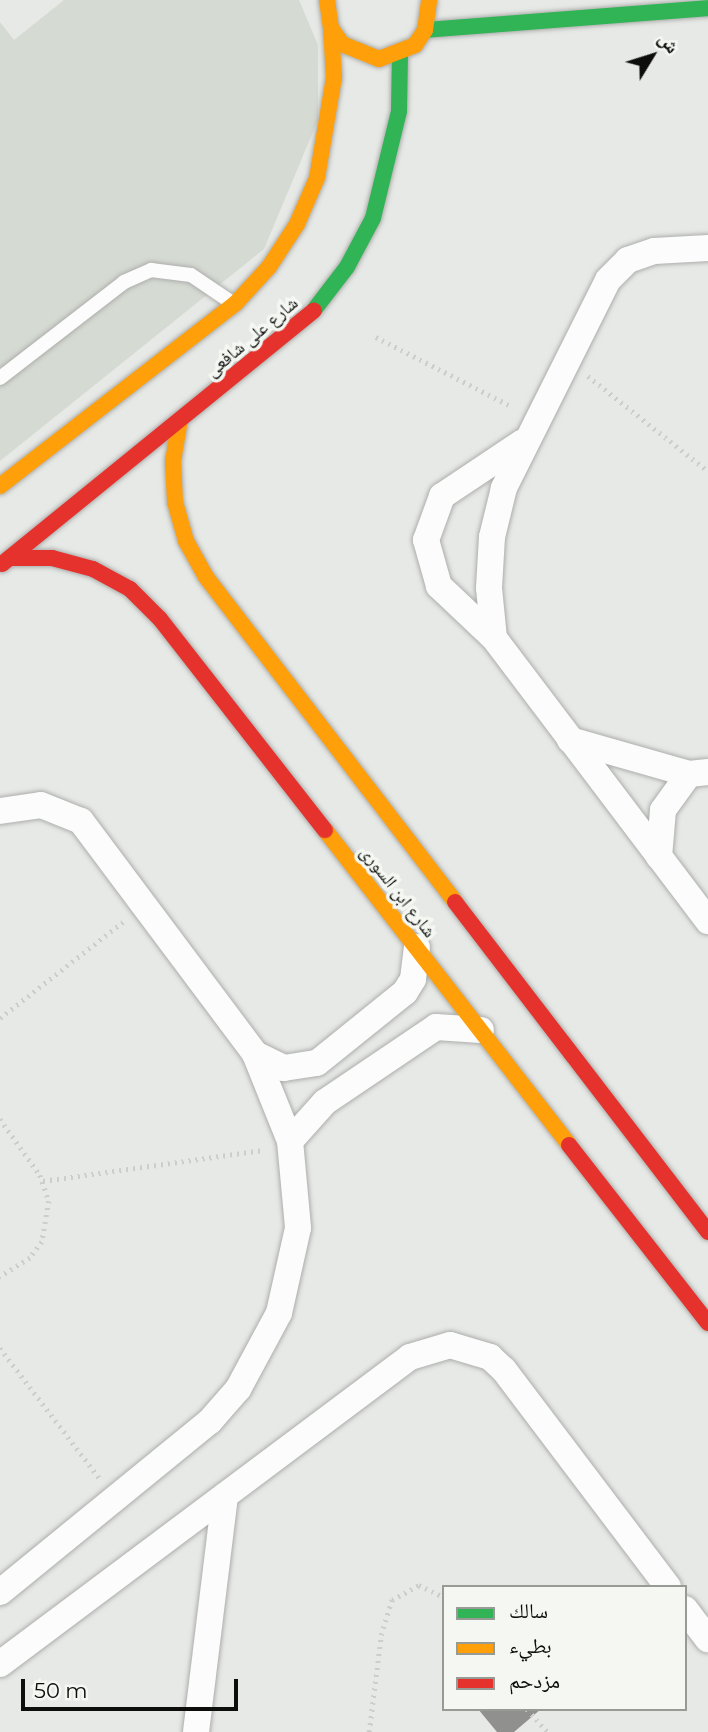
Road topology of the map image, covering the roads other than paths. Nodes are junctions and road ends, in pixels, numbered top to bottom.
1 (327, 0) edge
2 (429, 0) edge
3 (708, 8) edge
4 (331, 27) junction
5 (425, 30) junction
6 (400, 55) junction
7 (708, 248) edge
8 (235, 304) junction
9 (0, 377) edge
10 (180, 420) junction
11 (523, 442) junction
12 (0, 486) edge
13 (5, 562) edge
14 (494, 638) junction
15 (570, 740) junction
16 (699, 773) edge
17 (0, 811) edge
18 (659, 857) junction
19 (708, 921) edge
20 (417, 947) junction
21 (481, 1030) junction
22 (255, 1054) junction
23 (291, 1143) junction
24 (708, 1232) edge
25 (708, 1323) edge
26 (225, 1496) junction
27 (666, 1585) edge
28 (0, 1592) edge
29 (687, 1612) edge
30 (708, 1639) edge
31 (0, 1664) edge
32 (196, 1732) edge

1 - 4 street, شارع على شافعى
2 - 5 street
3 - 5 street
4 - 6 street
4 - 8 street, شارع على شافعى
5 - 6 street
6 - 10 street, شارع على شافعى
7 - 11 street
8 - 9 lane
8 - 12 street, شارع على شافعى
10 - 13 street, شارع على شافعى
10 - 24 street, شارع ابن السورى
11 - 14 street
11 - 14 street
13 - 20 street, شارع ابن السورى
14 - 15 street
15 - 16 street
15 - 18 street
16 - 18 street
17 - 22 street
18 - 19 street
20 - 21 street, شارع ابن السورى
20 - 22 street
21 - 23 street
21 - 25 street, شارع ابن السورى
22 - 23 street
23 - 28 street
26 - 27 street
26 - 31 street
26 - 32 street
29 - 30 street

